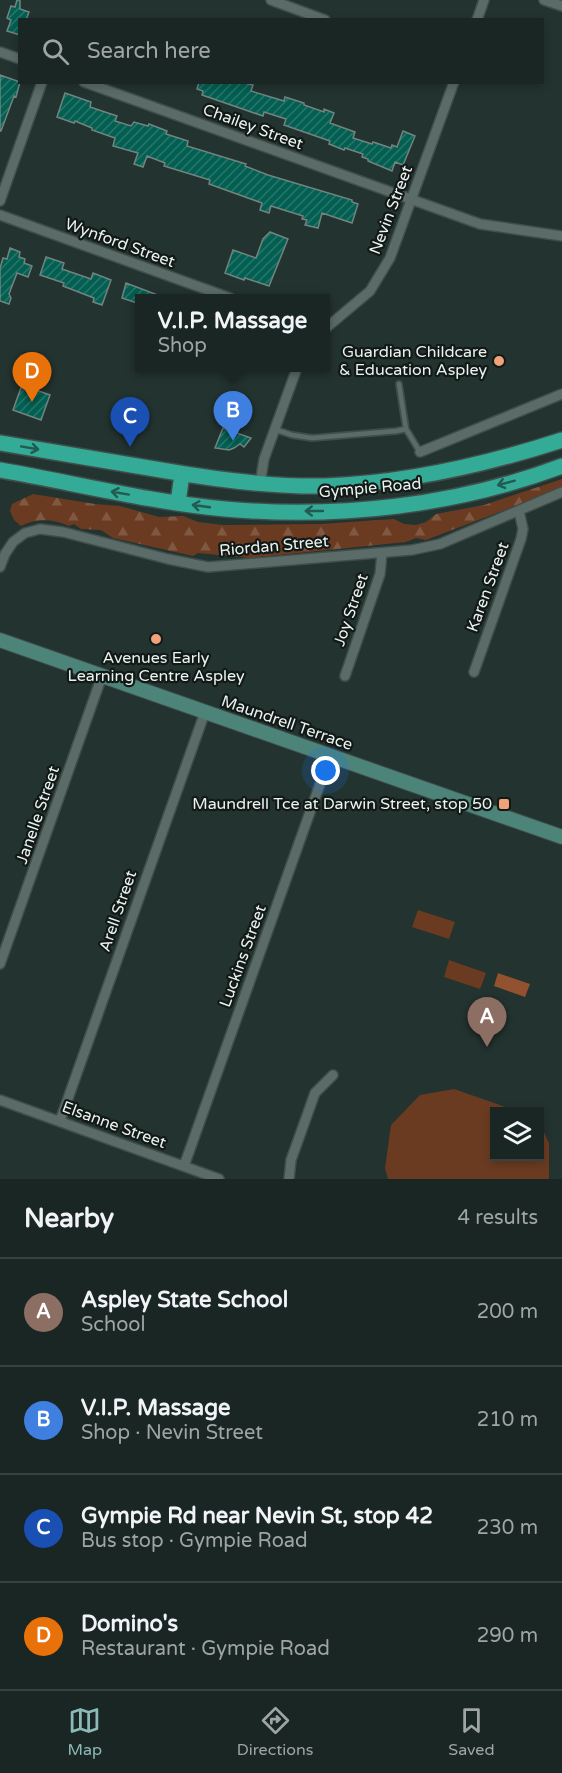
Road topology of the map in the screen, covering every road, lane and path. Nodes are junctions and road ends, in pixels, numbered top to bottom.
1 (271, 0) edge
2 (484, 0) edge
3 (544, 0) edge
4 (562, 6) edge
5 (320, 18) edge
6 (478, 18) edge
7 (0, 52) edge
8 (18, 58) edge
9 (41, 84) edge
10 (90, 84) edge
11 (453, 84) edge
12 (412, 200) junction
13 (0, 201) edge
14 (0, 215) edge
15 (562, 236) edge
16 (219, 294) edge
17 (330, 325) edge
18 (295, 372) edge
19 (399, 384) dead end
20 (562, 394) edge
21 (274, 429) junction
22 (406, 429) junction
23 (562, 440) edge
24 (0, 443) edge
25 (420, 453) joint
26 (562, 466) edge
27 (0, 470) edge
28 (182, 474) junction
29 (260, 484) junction
30 (562, 492) edge
31 (178, 502) junction
32 (519, 511) junction
33 (382, 552) junction
34 (0, 567) edge
35 (0, 640) edge
36 (474, 672) dead end
37 (102, 676) junction
38 (345, 676) dead end
39 (205, 712) junction
40 (330, 756) junction
41 (562, 837) edge
42 (0, 964) edge
43 (333, 1075) dead end
44 (0, 1100) edge
45 (60, 1121) junction
46 (184, 1166) junction
47 (219, 1179) edge
48 (289, 1179) edge

1 - 5 street
2 - 6 street
3 - 4 street
7 - 8 street
9 - 13 street
10 - 12 street, Chailey Street
11 - 12 street, Nevin Street
12 - 15 street, Chailey Street
12 - 17 street, Nevin Street
14 - 16 street, Wynford Street
18 - 21 street
19 - 22 lane
20 - 25 street, Gympie Road
21 - 22 lane
21 - 29 street
22 - 25 lane
23 - 29 highway, Gympie Road
24 -> 28 highway, Gympie Road
26 -> 31 highway, Gympie Road
31 -> 27 highway, Gympie Road
28 - 29 highway, Gympie Road
28 - 31 highway
30 - 32 street, Riordan Street
32 - 33 street, Riordan Street
32 - 36 street, Karen Street
33 - 34 street, Riordan Street
33 - 38 street, Joy Street
35 - 37 main road, Maundrell Terrace
37 - 39 main road, Maundrell Terrace
37 - 42 street, Janelle Street
39 - 40 main road, Maundrell Terrace
39 - 45 street, Arell Street
40 - 41 main road, Maundrell Terrace
40 - 46 street, Luckins Street
43 - 48 street
44 - 45 street, Elsanne Street
45 - 46 street, Elsanne Street
46 - 47 street, Elsanne Street

